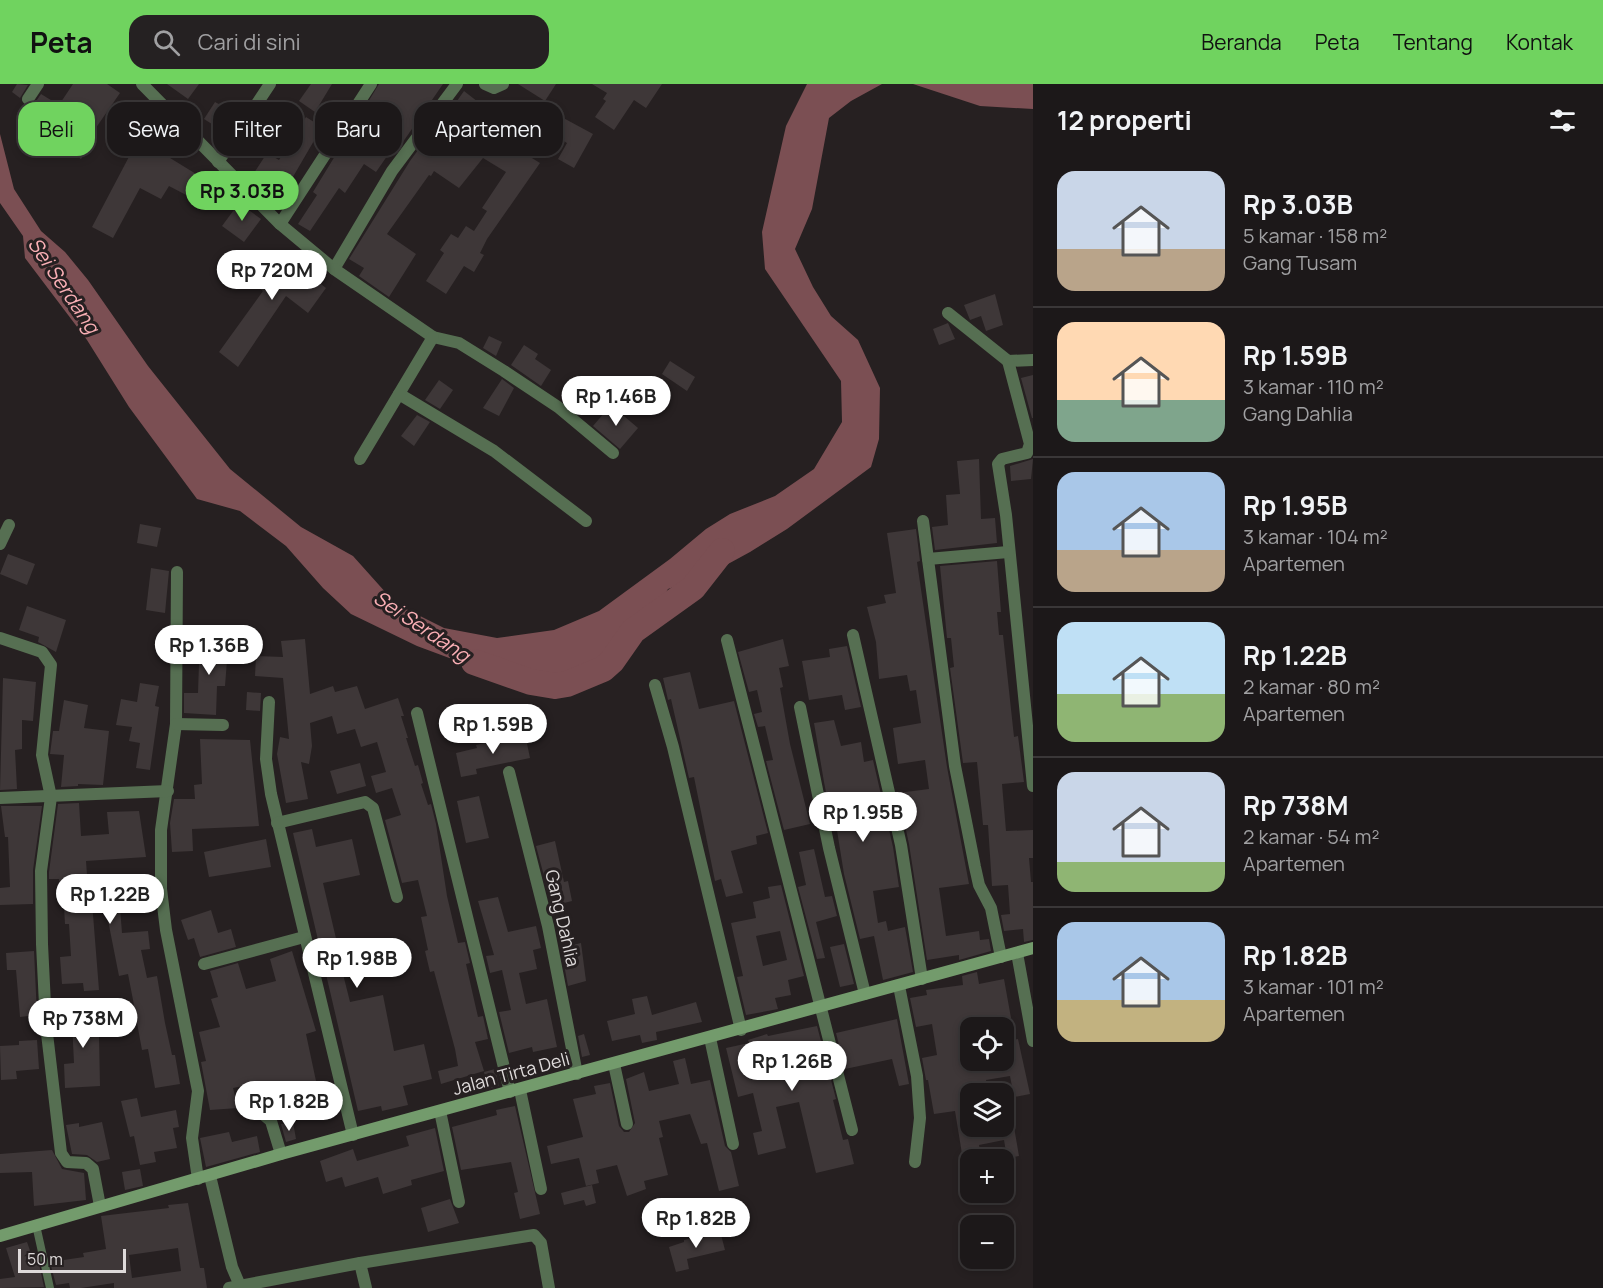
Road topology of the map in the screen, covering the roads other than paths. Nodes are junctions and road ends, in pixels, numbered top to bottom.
1 (38, 84) edge
2 (142, 84) edge
3 (270, 84) edge
4 (371, 84) edge
5 (457, 84) edge
6 (485, 84) edge
7 (503, 84) edge
8 (28, 99) dead end
9 (218, 162) junction
10 (280, 224) junction
11 (334, 269) junction
12 (948, 313) dead end
13 (433, 337) junction
14 (1033, 360) edge
15 (1008, 361) junction
16 (399, 394) junction
17 (613, 453) dead end
18 (360, 459) dead end
19 (586, 521) dead end
20 (923, 521) dead end
21 (9, 525) dead end
22 (0, 544) edge
23 (1008, 552) junction
24 (928, 559) junction
25 (177, 572) dead end
26 (853, 635) dead end
27 (0, 638) edge
28 (727, 640) dead end
29 (655, 685) dead end
30 (269, 702) dead end
31 (800, 707) dead end
32 (417, 713) dead end
33 (176, 724) junction
34 (223, 725) dead end
35 (509, 772) dead end
36 (1033, 786) edge
37 (168, 791) junction
38 (51, 797) junction
39 (0, 798) edge
40 (277, 823) junction
41 (397, 897) dead end
42 (304, 936) junction
43 (1033, 948) edge
44 (1017, 953) junction
45 (1001, 957) junction
46 (204, 964) dead end
47 (922, 979) junction
48 (899, 986) junction
49 (865, 994) junction
50 (819, 1008) junction
51 (741, 1030) junction
52 (710, 1038) junction
53 (1033, 1041) edge
54 (614, 1064) junction
55 (577, 1074) junction
56 (515, 1091) junction
57 (252, 1105) dead end
58 (440, 1111) junction
59 (627, 1124) dead end
60 (852, 1130) dead end
61 (353, 1136) junction
62 (734, 1144) dead end
63 (281, 1154) junction
64 (915, 1162) dead end
65 (204, 1177) junction
66 (541, 1189) dead end
67 (459, 1202) dead end
68 (100, 1206) junction
69 (36, 1225) junction
70 (0, 1236) edge
71 (360, 1263) junction
72 (237, 1287) edge
73 (50, 1288) edge
74 (366, 1288) edge
75 (549, 1288) edge

1 - 8 street
2 - 9 street
3 - 9 street
4 - 10 street
5 - 11 street
6 - 7 street
9 - 10 street
10 - 11 street
11 - 13 street
12 - 15 street
13 - 16 street
13 - 17 street
14 - 15 street
15 - 23 street
16 - 18 street
16 - 19 street
20 - 24 street
21 - 22 street
23 - 24 street
23 - 36 street
24 - 45 street
25 - 33 street
26 - 47 street
27 - 38 street
28 - 50 street
29 - 51 street
30 - 40 street
31 - 49 street
32 - 56 street
33 - 34 street
33 - 37 street
35 - 55 street, Gang Dahlia
37 - 38 street
37 - 65 street
38 - 39 street
38 - 68 street
40 - 41 street
40 - 42 street
42 - 46 street
42 - 61 street
43 - 44 street, Jalan Tirta Deli
44 - 45 street, Jalan Tirta Deli
44 - 53 street
45 - 47 street, Jalan Tirta Deli
47 - 48 street, Jalan Tirta Deli
48 - 49 street, Jalan Tirta Deli
48 - 64 street
49 - 50 street, Jalan Tirta Deli
50 - 51 street, Jalan Tirta Deli
50 - 60 street
51 - 52 street, Jalan Tirta Deli
52 - 54 street, Jalan Tirta Deli
52 - 62 street
54 - 55 street, Jalan Tirta Deli
54 - 59 street
55 - 56 street, Jalan Tirta Deli
56 - 58 street, Jalan Tirta Deli
56 - 66 street
57 - 63 street
58 - 61 street, Jalan Tirta Deli
58 - 67 street
61 - 63 street, Jalan Tirta Deli
63 - 65 street, Jalan Tirta Deli
65 - 68 street, Jalan Tirta Deli
65 - 72 street
68 - 69 street, Jalan Tirta Deli
69 - 70 street, Jalan Tirta Deli
69 - 73 lane
71 - 72 street
71 - 74 street
71 - 75 street

